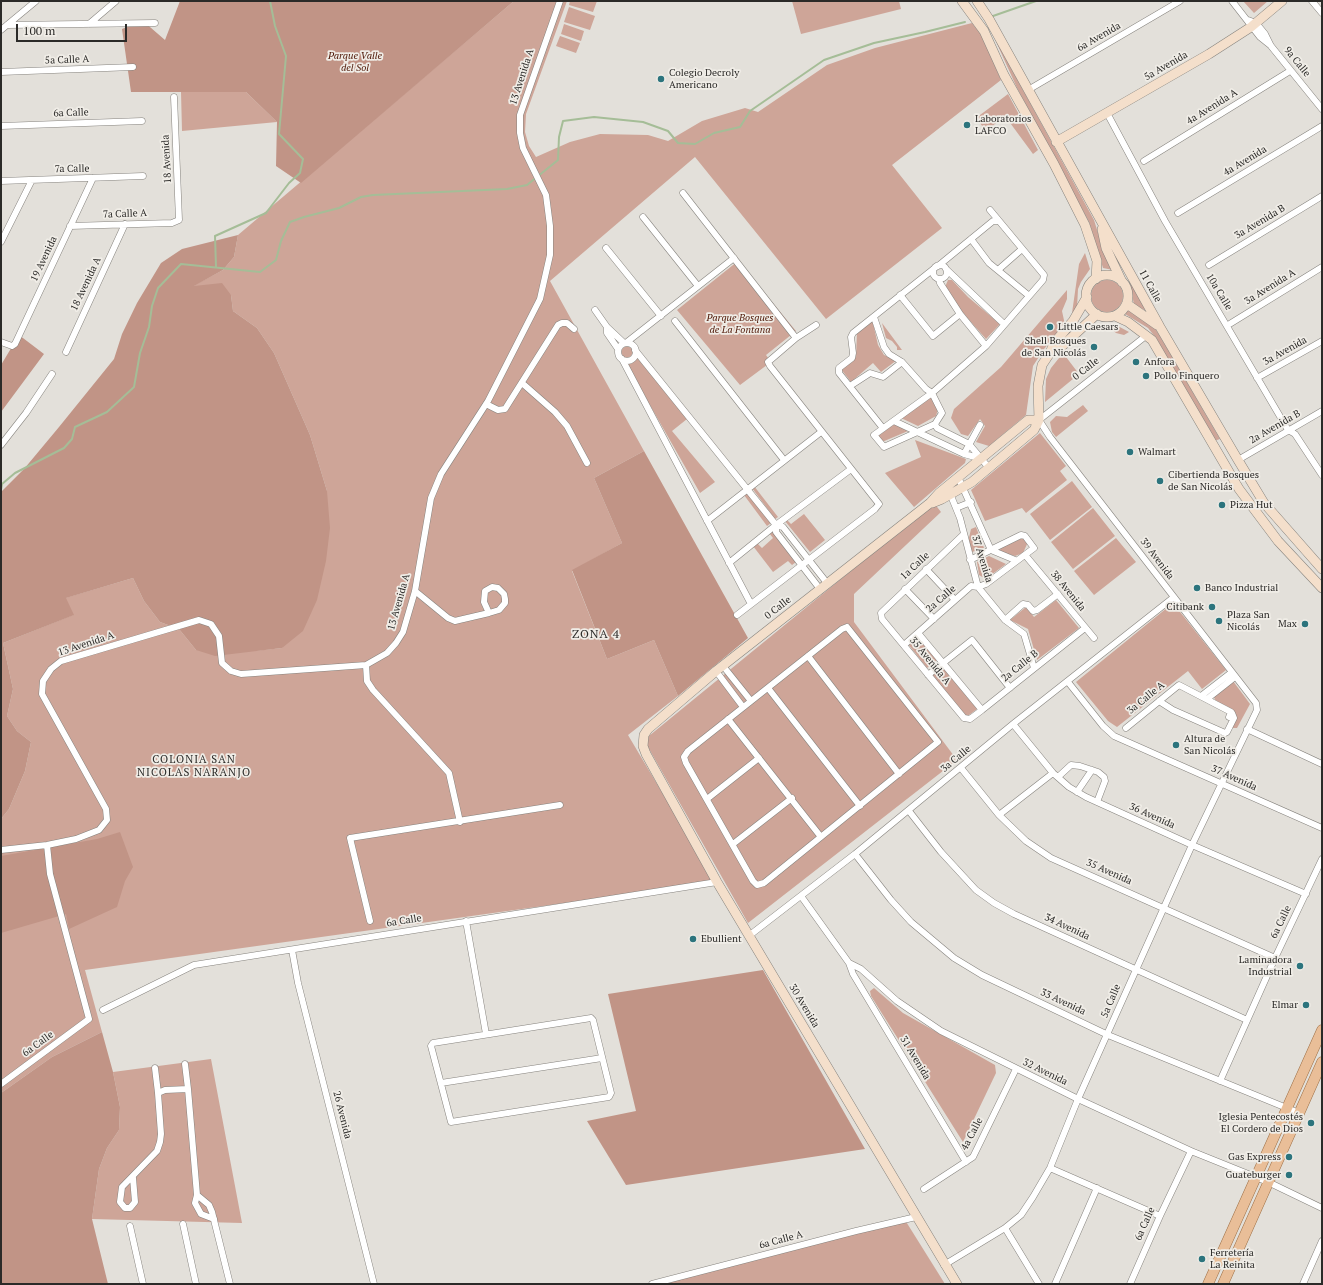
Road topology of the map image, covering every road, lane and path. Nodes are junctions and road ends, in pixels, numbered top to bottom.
1 (36, 1) edge
2 (116, 1) edge
3 (560, 1) edge
4 (962, 1) edge
5 (977, 1) edge
6 (1180, 1) edge
7 (1232, 1) edge
8 (1282, 1) edge
9 (1312, 1) edge
10 (1322, 13) edge
11 (155, 23) dead end
12 (1252, 23) junction
13 (89, 24) junction
14 (7, 25) junction
15 (1, 30) edge
16 (133, 67) dead end
17 (1290, 71) junction
18 (1, 72) edge
19 (1028, 90) junction
20 (174, 97) dead end
21 (1322, 109) edge
22 (1107, 113) junction
23 (142, 121) dead end
24 (1, 126) edge
25 (1322, 126) edge
26 (1056, 142) junction
27 (1144, 161) dead end
28 (143, 176) dead end
29 (93, 178) junction
30 (32, 180) junction
31 (1, 181) edge
32 (683, 193) dead end
33 (1322, 196) edge
34 (990, 210) dead end
35 (1178, 213) dead end
36 (643, 217) dead end
37 (179, 220) joint
38 (998, 220) junction
39 (1100, 220) junction
40 (125, 224) junction
41 (70, 226) junction
42 (971, 239) junction
43 (1, 242) edge
44 (606, 248) dead end
45 (1022, 249) junction
46 (950, 256) junction
47 (734, 258) junction
48 (1209, 264) dead end
49 (937, 267) junction
50 (1322, 267) edge
51 (946, 269) junction
52 (998, 270) junction
53 (924, 276) junction
54 (937, 277) junction
55 (1096, 279) junction
56 (1122, 282) junction
57 (698, 286) junction
58 (900, 295) junction
59 (1028, 296) junction
60 (1087, 297) junction
61 (1127, 304) junction
62 (595, 310) dead end
63 (960, 314) junction
64 (1097, 314) junction
65 (661, 316) junction
66 (1114, 316) junction
67 (874, 317) junction
68 (675, 322) dead end
69 (816, 324) dead end
70 (1004, 324) junction
71 (1228, 325) junction
72 (607, 326) junction
73 (1160, 327) junction
74 (574, 329) dead end
75 (1147, 335) junction
76 (796, 338) junction
77 (1322, 341) edge
78 (1, 342) edge
79 (625, 343) junction
80 (986, 346) junction
81 (618, 349) junction
82 (636, 350) junction
83 (66, 352) dead end
84 (1050, 353) junction
85 (622, 360) junction
86 (902, 362) junction
87 (52, 374) dead end
88 (1257, 378) junction
89 (522, 383) junction
90 (850, 386) junction
91 (932, 393) junction
92 (486, 404) junction
93 (1322, 412) edge
94 (1039, 420) junction
95 (894, 422) junction
96 (935, 424) junction
97 (980, 425) dead end
98 (882, 427) junction
99 (1288, 430) junction
100 (821, 432) junction
101 (916, 432) junction
102 (953, 436) junction
103 (969, 444) junction
104 (1, 445) edge
105 (949, 447) junction
106 (964, 454) junction
107 (982, 459) junction
108 (784, 460) junction
109 (1238, 460) junction
110 (587, 463) dead end
111 (989, 468) junction
112 (851, 469) junction
113 (1322, 475) edge
114 (958, 477) junction
115 (964, 487) junction
116 (748, 489) junction
117 (949, 490) junction
118 (971, 502) junction
119 (956, 508) junction
120 (707, 520) junction
121 (776, 525) junction
122 (964, 534) junction
123 (991, 550) junction
124 (1026, 556) junction
125 (970, 560) junction
126 (1015, 560) junction
127 (808, 561) junction
128 (729, 563) junction
129 (802, 566) junction
130 (926, 569) junction
131 (1322, 569) edge
132 (824, 586) junction
133 (978, 587) junction
134 (1322, 588) edge
135 (905, 589) junction
136 (415, 591) junction
137 (1058, 594) junction
138 (1174, 597) junction
139 (955, 600) junction
140 (751, 604) junction
141 (489, 613) dead end
142 (881, 613) joint
143 (737, 615) dead end
144 (934, 619) junction
145 (1005, 620) junction
146 (1085, 628) junction
147 (918, 633) junction
148 (1094, 638) dead end
149 (904, 645) junction
150 (808, 656) junction
151 (943, 662) junction
152 (366, 665) junction
153 (1034, 668) junction
154 (719, 669) junction
155 (1233, 674) junction
156 (928, 675) junction
157 (1068, 682) junction
158 (740, 688) junction
159 (768, 688) junction
160 (1010, 688) junction
161 (733, 693) junction
162 (1200, 696) junction
163 (1207, 699) junction
164 (751, 701) junction
165 (1159, 701) junction
166 (743, 707) junction
167 (982, 710) junction
168 (1257, 710) joint
169 (728, 719) junction
170 (967, 720) joint
171 (1013, 724) junction
172 (1126, 728) dead end
173 (1247, 729) junction
174 (644, 735) joint
175 (759, 758) junction
176 (1322, 764) edge
177 (961, 768) junction
178 (1092, 770) junction
179 (899, 774) junction
180 (1055, 775) junction
181 (1221, 783) junction
182 (1077, 792) junction
183 (792, 798) junction
184 (707, 799) junction
185 (1097, 802) junction
186 (560, 805) dead end
187 (860, 806) junction
188 (909, 811) junction
189 (998, 815) junction
190 (460, 822) junction
191 (1322, 828) edge
192 (821, 837) junction
193 (733, 844) junction
194 (48, 845) junction
195 (1192, 845) junction
196 (1, 850) edge
197 (855, 854) junction
198 (1322, 859) edge
199 (717, 882) junction
200 (1306, 894) junction
201 (801, 896) junction
202 (1163, 907) junction
203 (370, 921) dead end
204 (466, 921) junction
205 (750, 935) junction
206 (292, 950) junction
207 (1275, 958) junction
208 (849, 963) junction
209 (1135, 970) junction
210 (875, 983) junction
211 (864, 991) junction
212 (103, 1010) dead end
213 (1247, 1020) junction
214 (1322, 1030) edge
215 (486, 1034) junction
216 (1108, 1034) junction
217 (602, 1058) junction
218 (1322, 1062) edge
219 (185, 1064) dead end
220 (155, 1068) dead end
221 (1016, 1069) junction
222 (1220, 1081) junction
223 (441, 1083) junction
224 (1, 1084) edge
225 (188, 1089) junction
226 (158, 1094) junction
227 (1078, 1099) junction
228 (1286, 1108) junction
229 (1299, 1113) junction
230 (1191, 1151) junction
231 (966, 1162) junction
232 (1050, 1168) junction
233 (1256, 1177) junction
234 (132, 1178) dead end
235 (1268, 1182) junction
236 (1097, 1188) junction
237 (924, 1189) dead end
238 (196, 1195) junction
239 (1322, 1208) edge
240 (1160, 1216) junction
241 (916, 1217) junction
242 (214, 1219) junction
243 (183, 1224) dead end
244 (130, 1226) dead end
245 (1005, 1228) junction
246 (1322, 1241) edge
247 (944, 1265) junction
248 (143, 1284) edge
249 (196, 1284) edge
250 (230, 1284) edge
251 (374, 1284) edge
252 (652, 1284) edge
253 (957, 1284) edge
254 (1039, 1284) edge
255 (1055, 1284) edge
256 (1130, 1284) edge
257 (1208, 1284) edge
258 (1223, 1284) edge
259 (1303, 1284) edge

1 - 14 street
2 - 13 street
3 - 92 street, 13 Avenida A
4 - 55 street
5 - 19 street, 11 Calle
6 - 19 street, 6a Avenida
7 - 12 street, 9a Calle
8 - 12 street, 5a Avenida
9 - 10 street
11 - 13 street
12 - 17 street, 9a Calle
12 - 22 street, 5a Avenida
13 - 14 street
14 - 15 street
16 - 18 street, 5a Calle A
17 - 21 street, 9a Calle
17 - 27 street, 4a Avenida A
19 - 26 street, 11 Calle
20 - 37 street, 18 Avenida
22 - 26 street, 5a Avenida
22 - 71 street, 10a Calle
23 - 24 street, 6a Calle
25 - 35 street, 4a Avenida
26 - 39 street, 11 Calle
28 - 29 street, 7a Calle
29 - 30 street, 7a Calle
29 - 41 street, 19 Avenida
30 - 31 street, 7a Calle
30 - 43 street
32 - 47 street
33 - 48 street, 3a Avenida B
34 - 38 street
36 - 57 street
37 - 40 street, 7a Calle A
38 - 42 street
38 - 45 street
39 - 56 street
39 - 73 street, 11 Calle
40 - 41 street, 7a Calle A
40 - 83 street, 18 Avenida A
41 - 78 street, 19 Avenida
42 - 46 street
42 - 52 street
44 - 65 street
45 - 52 street
45 - 59 street
46 - 49 street
46 - 51 street
47 - 57 street
47 - 76 street
49 - 51 street
49 - 53 street
49 - 54 street
50 - 71 street, 3a Avenida A
51 - 54 street
51 - 70 street
52 - 59 street
53 - 54 street
53 - 58 street
54 - 63 street
55 - 56 street
55 - 60 street
56 - 61 street
57 - 65 street
58 - 63 street
58 - 67 street
59 - 70 street
60 - 64 street
60 - 84 street
61 - 66 street
61 - 73 street
62 - 72 street
63 - 80 street
64 - 66 street
64 - 84 street
65 - 79 street
66 - 75 street
67 - 86 street
67 - 90 street
68 - 108 street
69 - 76 street
70 - 80 street
71 - 88 street, 10a Calle
72 - 79 street
72 - 81 street
73 - 109 street, 11 Calle
74 - 89 street
75 - 94 street, 0 Calle
75 - 134 street
76 - 100 street
77 - 88 street, 3a Avenida
79 - 81 street
79 - 82 street
80 - 91 street
81 - 85 street
82 - 85 street
82 - 116 street
84 - 94 street
85 - 120 street
86 - 90 street
86 - 91 street
87 - 104 street
88 - 99 street, 10a Calle
89 - 92 street
89 - 110 street
90 - 98 street
91 - 95 street
91 - 96 street
92 - 136 street, 13 Avenida A
93 - 99 street, 2a Avenida B
94 - 107 street, 0 Calle
94 - 111 street, 0 Calle
94 - 138 street, 39 Avenida
95 - 98 street
95 - 101 street
96 - 101 street
96 - 102 street
97 - 103 street
98 - 101 street
99 - 109 street, 2a Avenida B
99 - 113 street, 10a Calle
100 - 108 street
100 - 112 street
101 - 105 street
102 - 103 street
102 - 105 street
103 - 106 street
103 - 107 street
105 - 106 street
106 - 107 street
107 - 111 street
107 - 114 street, 0 Calle
108 - 116 street
109 - 131 street, 11 Calle
111 - 115 street, 0 Calle
112 - 121 street
112 - 127 street
114 - 115 street
114 - 117 street, 0 Calle
115 - 117 street, 0 Calle
115 - 118 street
116 - 120 street
116 - 121 street
117 - 119 street, 37 Avenida
117 - 132 street, 0 Calle
118 - 119 street
118 - 123 street
119 - 122 street, 37 Avenida
120 - 128 street
121 - 127 street
121 - 128 street
121 - 129 street
122 - 125 street, 37 Avenida
122 - 130 street, 1a Calle
123 - 124 street, 2a Calle
123 - 125 street
123 - 126 street
124 - 126 street, 2a Calle
124 - 137 street, 38 Avenida
125 - 133 street, 37 Avenida
126 - 133 street, 2a Calle
127 - 129 street
127 - 132 street
128 - 140 street
129 - 132 street
129 - 140 street
130 - 135 street, 1a Calle
130 - 139 street
132 - 154 street, 0 Calle
133 - 139 street, 2a Calle
133 - 145 street, 37 Avenida
135 - 142 street, 1a Calle
135 - 144 street
136 - 141 street
136 - 152 street, 13 Avenida A
137 - 145 street
137 - 146 street, 38 Avenida
138 - 155 street, 39 Avenida
138 - 157 street, 3a Calle
139 - 144 street, 2a Calle
140 - 143 street
142 - 149 street, 35 Avenida A
144 - 147 street, 2a Calle
145 - 153 street, 37 Avenida
146 - 148 street, 38 Avenida
146 - 153 street, 2a Calle B
147 - 149 street, 2a Calle
147 - 151 street
149 - 156 street, 35 Avenida A
150 - 159 street
150 - 179 street
150 - 179 street
151 - 156 street
151 - 160 street
151 - 167 street
152 - 190 street
152 - 194 street, 13 Avenida A
153 - 160 street, 2a Calle B
154 - 158 street
154 - 161 street
154 - 174 street, 0 Calle
155 - 162 street
155 - 163 street
155 - 168 street, 39 Avenida
156 - 170 street, 35 Avenida A
157 - 171 street, 3a Calle
157 - 181 street, 37 Avenida
158 - 161 street
158 - 164 street
159 - 164 street
159 - 187 street
160 - 167 street, 2a Calle B
161 - 166 street
162 - 163 street
162 - 165 street, 3a Calle A
163 - 165 street
164 - 166 street
165 - 172 street, 3a Calle A
166 - 169 street
167 - 170 street, 2a Calle B
168 - 173 street, 5a Calle
169 - 175 street
169 - 184 street
171 - 177 street, 3a Calle
171 - 180 street, 36 Avenida
173 - 176 street
173 - 181 street, 5a Calle
174 - 199 street, 30 Avenida
175 - 183 street
175 - 184 street
177 - 188 street, 3a Calle
177 - 189 street, 35 Avenida
178 - 180 street
178 - 182 street
178 - 185 street
179 - 187 street
180 - 182 street, 36 Avenida
180 - 189 street
181 - 191 street, 37 Avenida
181 - 195 street, 5a Calle
182 - 185 street, 36 Avenida
183 - 192 street
183 - 193 street
184 - 193 street
185 - 195 street, 36 Avenida
186 - 190 street
187 - 192 street
188 - 197 street, 3a Calle
188 - 209 street, 34 Avenida
189 - 202 street, 35 Avenida
190 - 203 street
192 - 193 street
194 - 196 street, 13 Avenida A
194 - 224 street, 6a Calle
195 - 200 street, 36 Avenida
195 - 202 street, 5a Calle
197 - 201 street, 3a Calle
197 - 216 street, 33 Avenida
198 - 200 street, 6a Calle
199 - 204 street, 6a Calle
199 - 205 street, 30 Avenida
200 - 207 street, 6a Calle
201 - 205 street, 3a Calle
201 - 208 street, 32 Avenida
202 - 207 street, 35 Avenida
202 - 209 street, 5a Calle
204 - 206 street, 6a Calle
204 - 215 street
205 - 241 street, 30 Avenida
206 - 212 street, 6a Calle
206 - 251 street, 26 Avenida
207 - 213 street, 6a Calle
208 - 210 street, 32 Avenida
208 - 211 street, 31 Avenida
209 - 213 street, 34 Avenida
209 - 216 street, 5a Calle
210 - 211 street
210 - 221 street, 32 Avenida
211 - 231 street, 31 Avenida
213 - 222 street, 6a Calle
214 - 228 main road
215 - 217 street
215 - 223 street
216 - 222 street, 33 Avenida
216 - 227 street, 5a Calle
217 - 223 street
217 - 223 street
218 - 229 main road
219 - 225 street
220 - 226 street
221 - 227 street, 32 Avenida
221 - 231 street, 4a Calle
222 - 228 street, 33 Avenida
225 - 226 street
225 - 238 street
226 - 234 street
227 - 230 street, 32 Avenida
227 - 232 street, 5a Calle
228 - 229 street, 33 Avenida
228 - 233 main road
229 - 235 main road
230 - 233 street, 32 Avenida
230 - 240 street, 6a Calle
231 - 237 street, 4a Calle
232 - 236 street
232 - 245 street, 5a Calle
233 - 235 street, 32 Avenida
233 - 257 main road
235 - 239 street, 32 Avenida
235 - 258 main road
236 - 240 street
236 - 255 street
238 - 242 street
238 - 242 street
240 - 256 street, 6a Calle
241 - 247 street, 30 Avenida
241 - 252 street, 6a Calle A
242 - 250 street
243 - 249 street
244 - 248 street
245 - 247 street, 5a Calle
245 - 254 street
246 - 259 street
247 - 253 street, 30 Avenida

